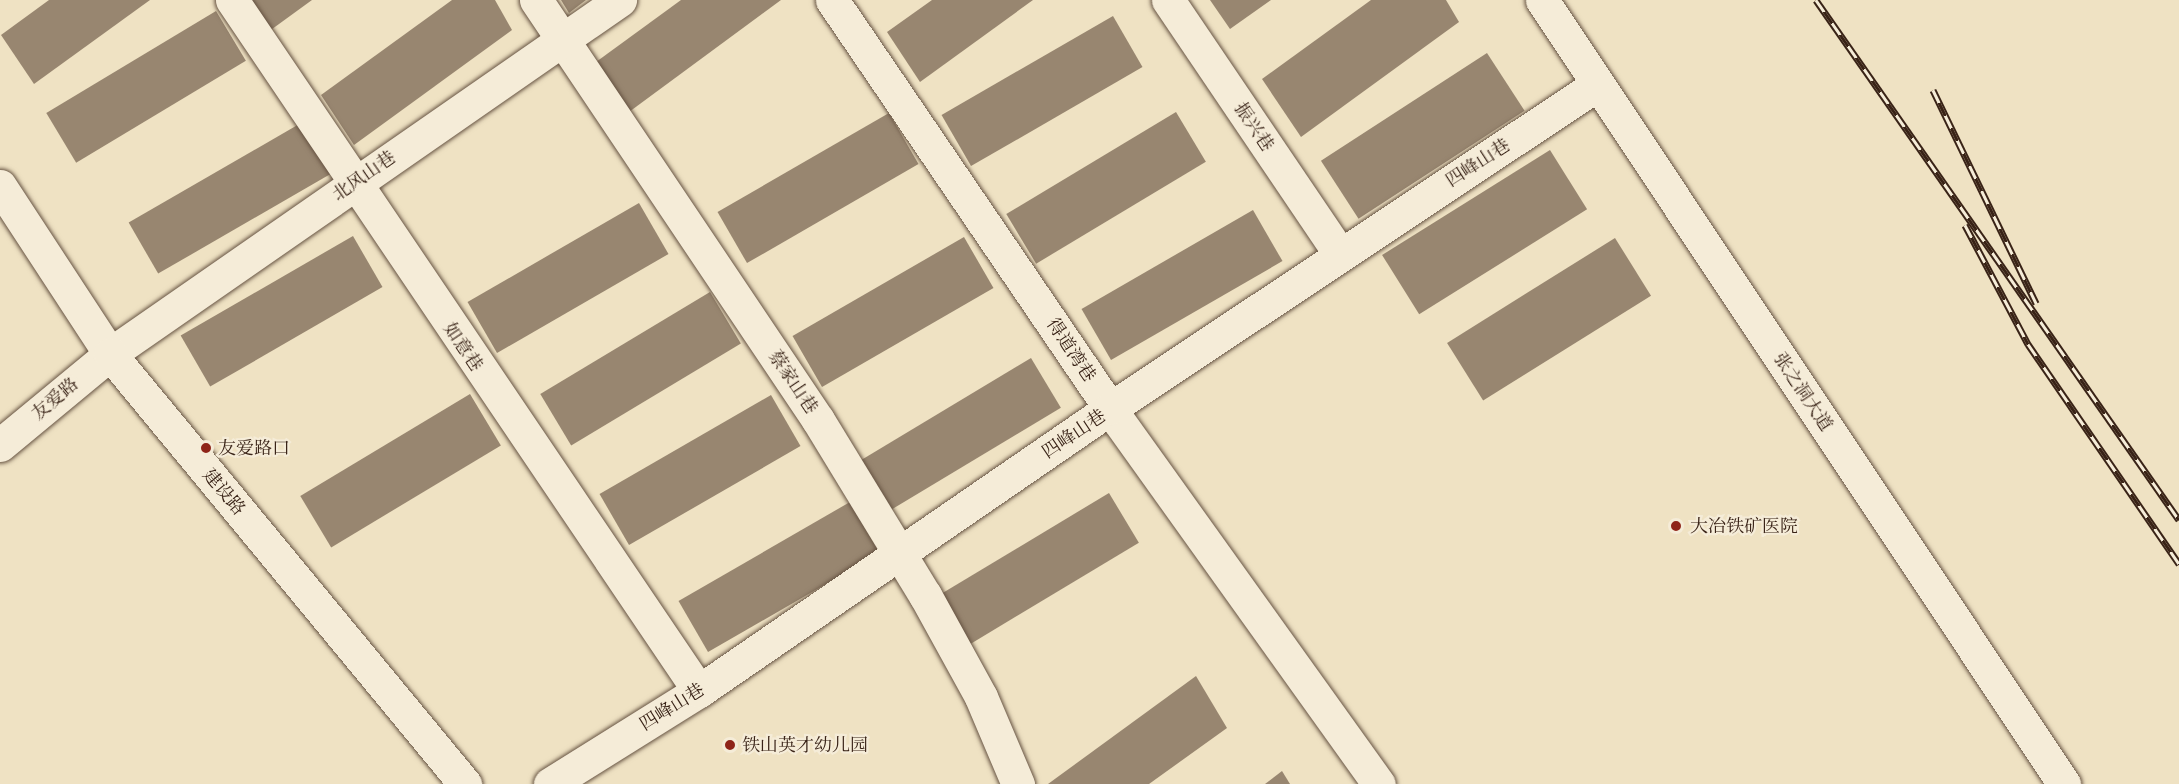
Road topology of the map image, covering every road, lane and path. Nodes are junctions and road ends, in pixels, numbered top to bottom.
1 (232, 0) edge
2 (536, 0) edge
3 (620, 0) edge
4 (832, 0) edge
5 (1168, 0) edge
6 (1542, 0) edge
7 (563, 40) junction
8 (1598, 84) junction
9 (354, 183) junction
10 (0, 186) edge
11 (1340, 254) junction
12 (110, 354) junction
13 (1111, 408) junction
14 (0, 445) edge
15 (899, 552) junction
16 (699, 691) junction
17 (465, 784) edge
18 (550, 784) edge
19 (1018, 784) edge
20 (1379, 784) edge
21 (2064, 784) edge

1 - 9 street, 如意巷
2 - 7 street, 蔡家山巷
3 - 7 street, 北风山巷
4 - 13 street, 得道湾巷
5 - 11 street, 振兴巷
6 - 8 street, 张之洞大道
7 - 9 street, 北风山巷
7 - 15 street, 蔡家山巷
8 - 11 street, 四峰山巷
8 - 21 street, 张之洞大道
9 - 12 street, 北风山巷
9 - 16 street, 如意巷
10 - 12 street, 建设路
11 - 13 street, 四峰山巷
12 - 14 street, 友爱路
12 - 17 street, 建设路
13 - 15 street, 四峰山巷
13 - 20 street, 得道湾巷
15 - 16 street, 四峰山巷
15 - 19 street, 蔡家山巷
16 - 18 street, 四峰山巷

